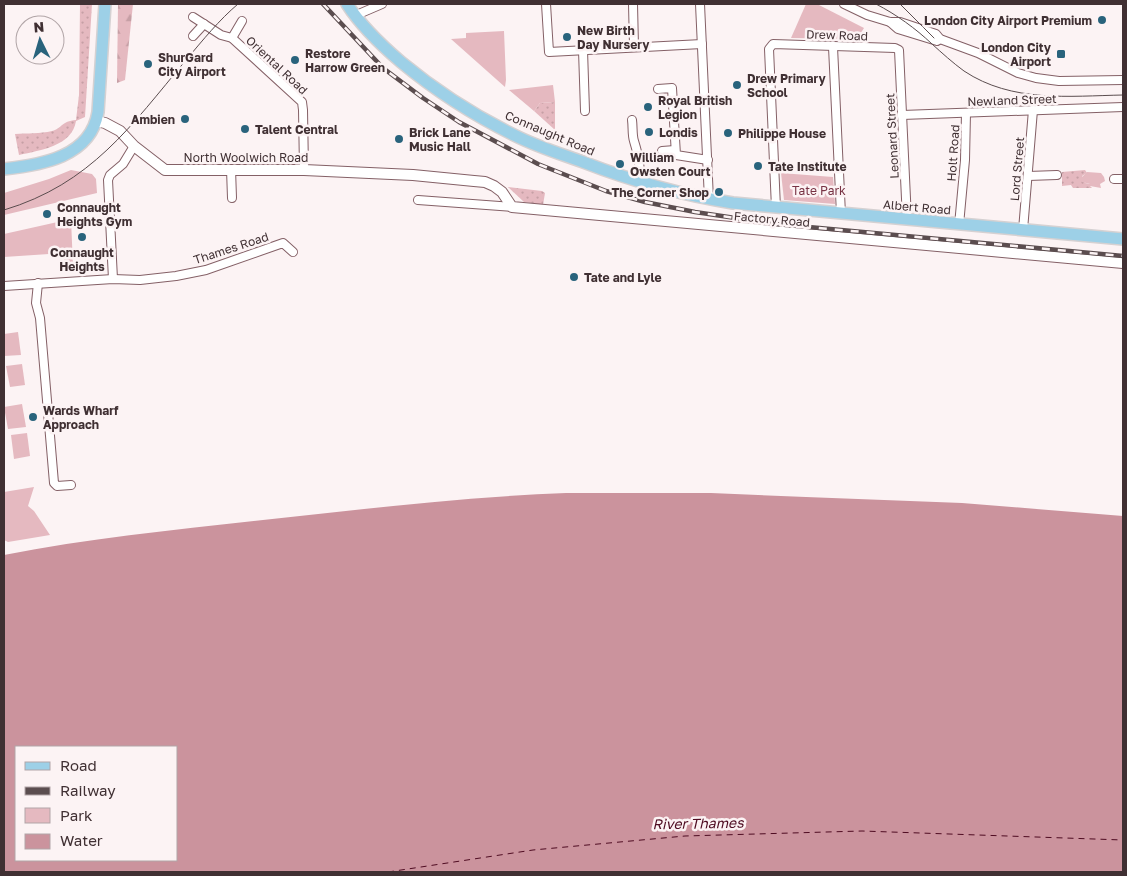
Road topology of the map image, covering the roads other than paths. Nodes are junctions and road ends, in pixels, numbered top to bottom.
1 (105, 4) edge
2 (339, 4) edge
3 (347, 4) edge
4 (382, 4) edge
5 (546, 4) edge
6 (633, 4) edge
7 (700, 4) edge
8 (844, 4) edge
9 (354, 16) junction
10 (193, 17) dead end
11 (242, 21) dead end
12 (204, 24) junction
13 (193, 36) dead end
14 (232, 38) junction
15 (702, 44) junction
16 (833, 46) junction
17 (634, 48) junction
18 (583, 50) junction
19 (899, 50) joint
20 (1123, 80) edge
21 (658, 89) dead end
22 (1123, 107) edge
23 (1034, 110) junction
24 (585, 111) dead end
25 (966, 113) junction
26 (902, 115) junction
27 (96, 120) junction
28 (632, 120) dead end
29 (134, 146) junction
30 (675, 150) junction
31 (662, 151) dead end
32 (708, 160) junction
33 (4, 169) edge
34 (231, 169) junction
35 (304, 170) junction
36 (1057, 175) dead end
37 (1028, 176) junction
38 (1114, 179) dead end
39 (1123, 179) edge
40 (638, 182) junction
41 (232, 198) dead end
42 (418, 200) dead end
43 (710, 200) junction
44 (512, 207) junction
45 (776, 208) junction
46 (841, 214) junction
47 (906, 220) junction
48 (959, 225) junction
49 (1023, 230) junction
50 (1123, 240) edge
51 (293, 252) dead end
52 (1123, 264) edge
53 (113, 279) junction
54 (38, 283) junction
55 (4, 286) edge
56 (71, 485) dead end

1 - 27 main road
2 - 9 main road, Connaught Road
3 - 9 main road, Connaught Road
4 - 9 street
5 - 18 street
6 - 17 street
7 - 15 street
8 - 20 street
9 - 40 main road, Connaught Road
10 - 12 street, Oriental Road
11 - 14 street, Oriental Road
12 - 13 street
12 - 14 street, Oriental Road
14 - 35 street, Oriental Road
15 - 17 street
15 - 32 street
16 - 19 street, Drew Road
16 - 45 street, Drew Road
16 - 46 street
17 - 18 street
18 - 24 street
19 - 26 street, Leonard Street
21 - 30 street
22 - 23 street, Newland Street
23 - 25 street, Newland Street
23 - 37 street, Lord Street
25 - 26 street, Newland Street
25 - 48 street, Holt Road
26 - 47 street, Leonard Street
27 - 29 street, North Woolwich Road
27 - 33 main road
28 - 40 street
29 - 34 street, North Woolwich Road
29 - 53 street
30 - 31 street
30 - 32 street
32 - 43 street
34 - 35 street, North Woolwich Road
34 - 41 street
35 - 44 street, North Woolwich Road
36 - 37 street
37 - 49 street, Lord Street
38 - 39 street
40 - 43 main road, Connaught Road
42 - 44 street, Factory Road
43 - 45 main road, Albert Road
44 - 52 street, Factory Road
45 - 46 main road, Albert Road
46 - 47 main road, Albert Road
47 - 48 main road, Albert Road
48 - 49 main road, Albert Road
49 - 50 main road, Albert Road
51 - 53 street, Thames Road
53 - 54 street, Thames Road
54 - 55 street, Thames Road
54 - 56 street

